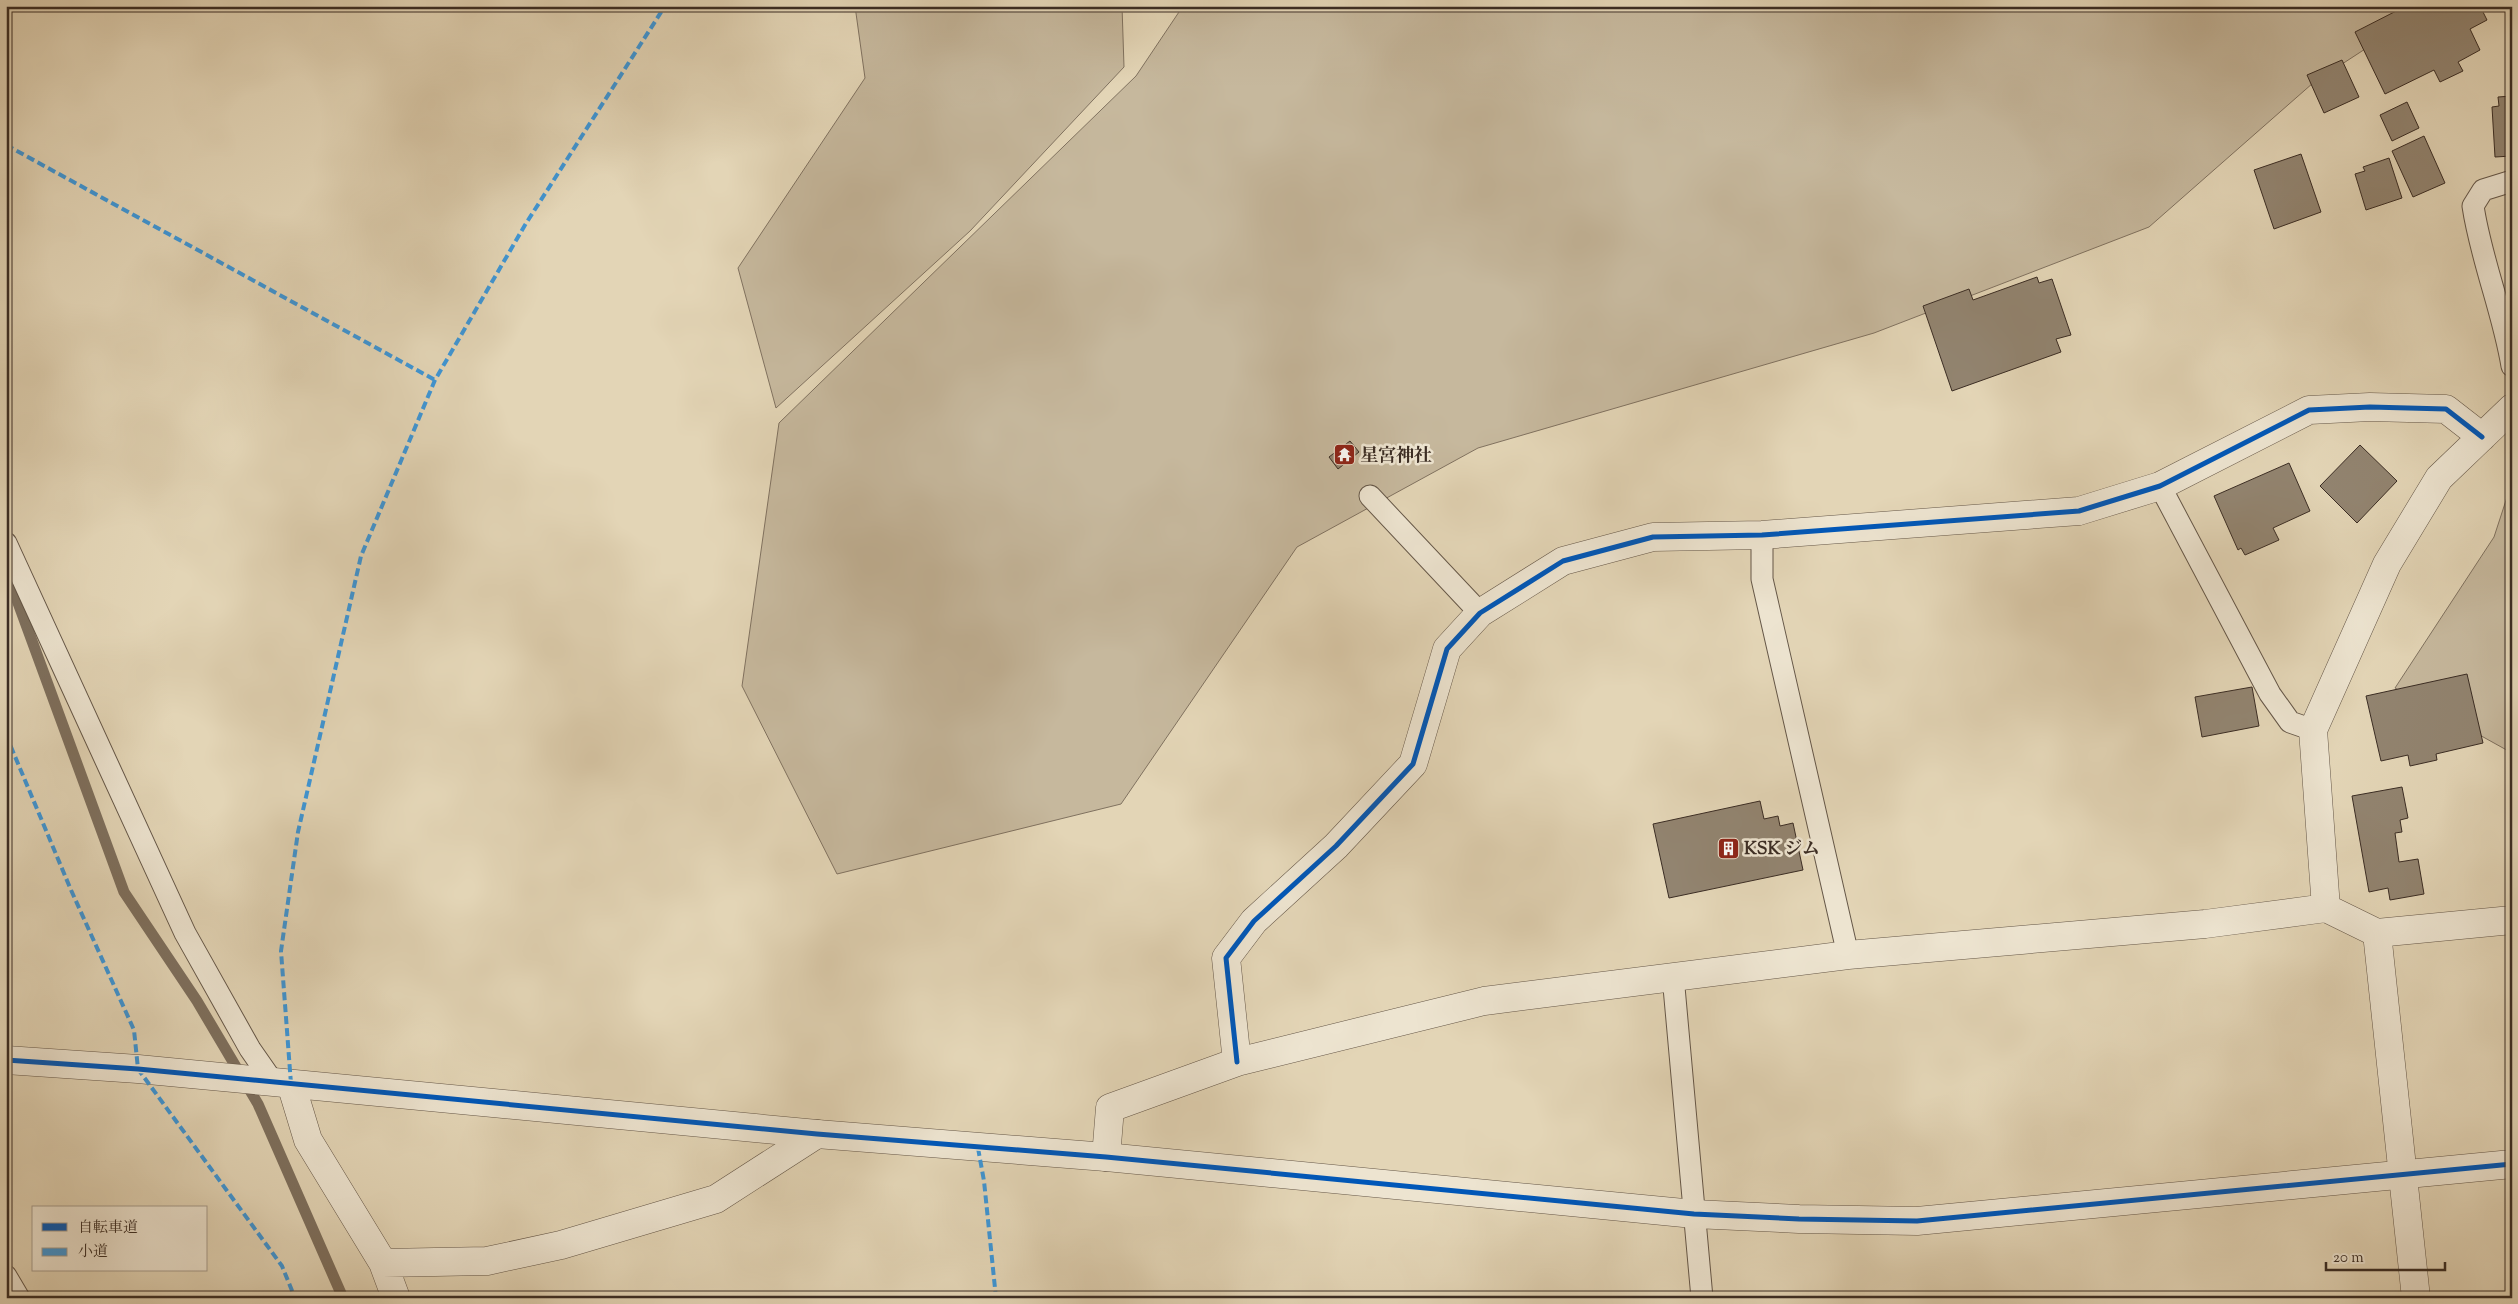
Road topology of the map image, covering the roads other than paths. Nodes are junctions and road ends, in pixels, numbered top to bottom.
1 (2512, 181) edge
2 (2512, 366) edge
3 (2512, 408) edge
4 (2482, 437) junction
5 (2160, 486) junction
6 (1370, 496) dead end
7 (1762, 535) junction
8 (6, 543) edge
9 (1480, 613) junction
10 (2313, 730) junction
11 (2326, 908) junction
12 (2512, 920) edge
13 (2377, 933) junction
14 (1848, 955) junction
15 (1673, 976) junction
16 (6, 1060) edge
17 (1236, 1062) junction
18 (282, 1083) junction
19 (817, 1134) junction
20 (1106, 1157) junction
21 (2512, 1164) edge
22 (2403, 1175) junction
23 (1694, 1214) junction
24 (382, 1262) junction
25 (6, 1276) edge
26 (19, 1298) edge
27 (396, 1298) edge
28 (1702, 1298) edge
29 (2416, 1298) edge

1 - 2 lane
3 - 4 street
4 - 5 street
4 - 10 street
5 - 7 street
5 - 10 lane
6 - 9 lane
7 - 9 street
7 - 14 lane
8 - 18 lane
9 - 17 street
10 - 11 street
11 - 13 street
11 - 14 street
12 - 13 street
13 - 22 street
14 - 15 street
15 - 17 street
15 - 23 lane
16 - 18 street
17 - 20 street
18 - 19 street
18 - 24 street
19 - 20 street
19 - 24 street
20 - 23 street
21 - 22 street
22 - 23 street
22 - 29 street
23 - 28 lane
24 - 27 street
25 - 26 lane

